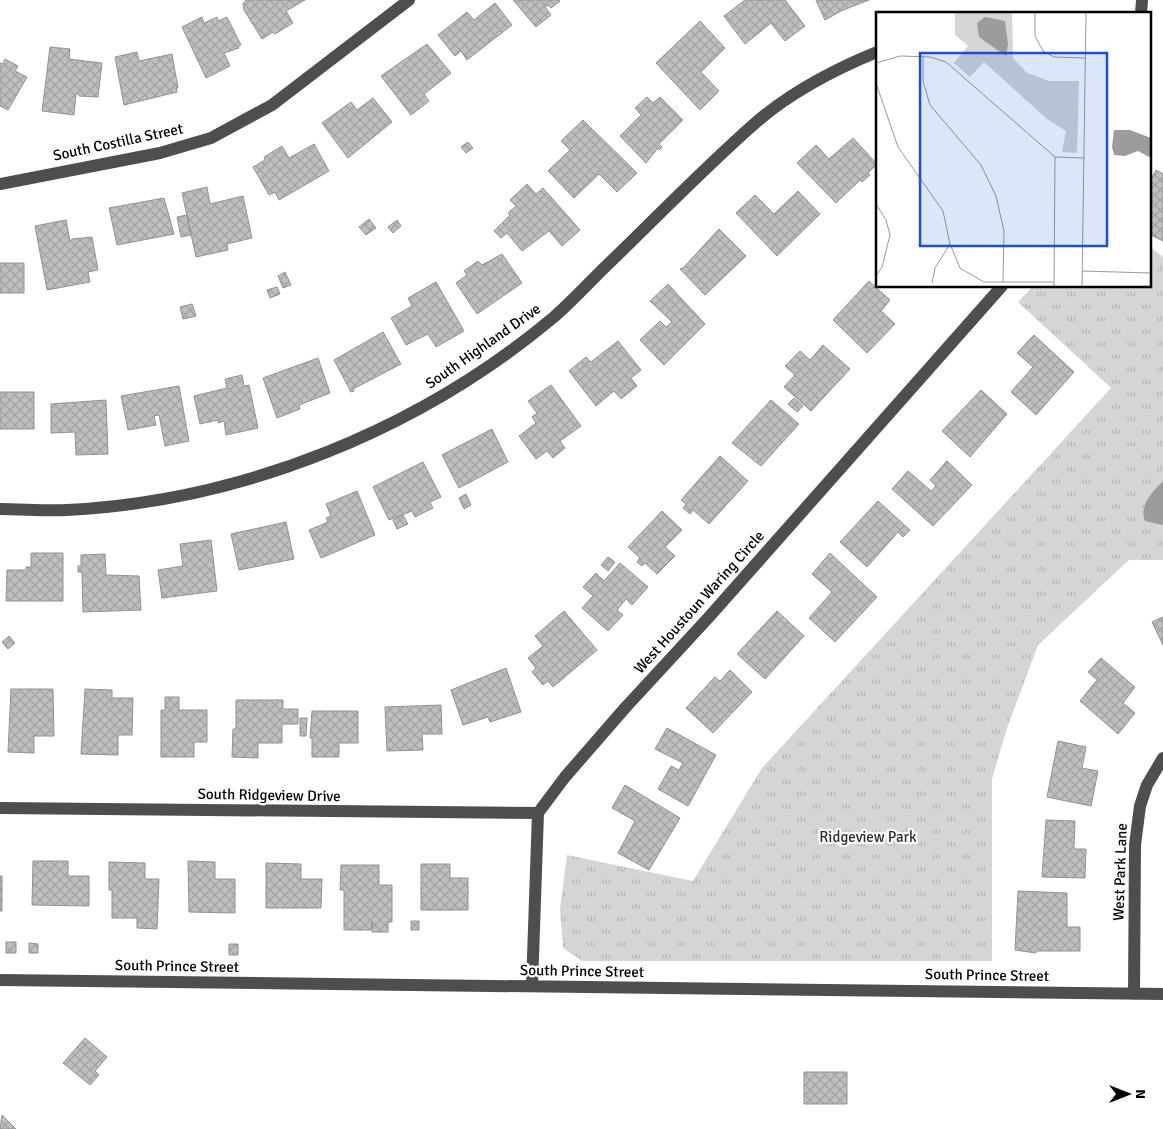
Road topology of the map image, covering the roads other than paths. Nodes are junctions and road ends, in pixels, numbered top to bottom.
1 (409, 0) edge
2 (876, 52) edge
3 (0, 172) edge
4 (6, 182) edge
5 (1000, 288) edge
6 (0, 509) edge
7 (1163, 758) edge
8 (0, 808) edge
9 (538, 813) junction
10 (0, 980) edge
11 (532, 986) junction
12 (1134, 994) junction
13 (1163, 994) edge

1 - 4 street, South Costilla Street
2 - 6 street, South Highland Drive
3 - 4 street
5 - 9 street, West Houstoun Waring Circle
7 - 12 street, West Park Lane
8 - 9 street, South Ridgeview Drive
9 - 11 street
10 - 11 street, South Prince Street
11 - 12 street, South Prince Street
12 - 13 street, South Prince Street

